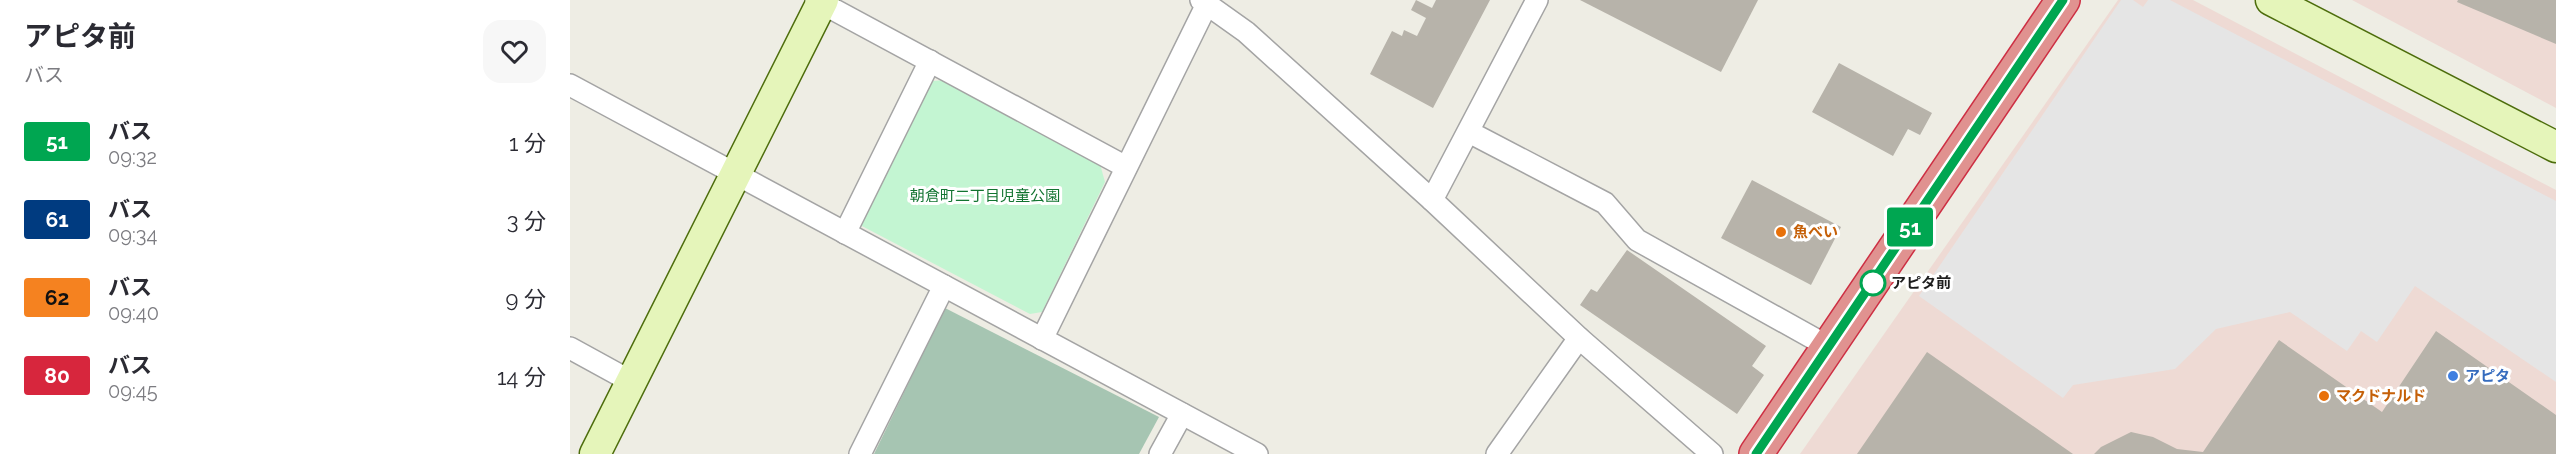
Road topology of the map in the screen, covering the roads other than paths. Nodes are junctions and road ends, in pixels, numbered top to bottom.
1 (1537, 0) edge
2 (2063, 0) edge
3 (2271, 0) edge
4 (820, 1) edge
5 (1204, 2) edge
6 (930, 61) junction
7 (570, 85) edge
8 (1469, 132) junction
9 (2556, 147) edge
10 (1126, 167) junction
11 (736, 174) junction
12 (1432, 200) junction
13 (845, 232) junction
14 (944, 286) junction
15 (1579, 338) junction
16 (1042, 339) junction
17 (1829, 347) junction
18 (570, 348) edge
19 (632, 381) junction
20 (1182, 414) junction
21 (595, 454) edge
22 (860, 454) edge
23 (1160, 454) edge
24 (1257, 454) edge
25 (1497, 454) edge
26 (1712, 454) edge
27 (1756, 454) edge

1 - 8 street
2 - 17 highway
3 - 9 street
4 - 6 street
4 - 11 street
5 - 10 street
5 - 12 street
6 - 10 street
6 - 13 street
7 - 11 street
8 - 12 street
8 - 17 street
10 - 16 street
11 - 13 street
11 - 19 street
12 - 15 street
13 - 14 street
14 - 16 street
14 - 22 street
15 - 25 street
15 - 26 street
16 - 20 street
17 - 27 highway
18 - 19 street
19 - 21 street
20 - 23 street
20 - 24 street

